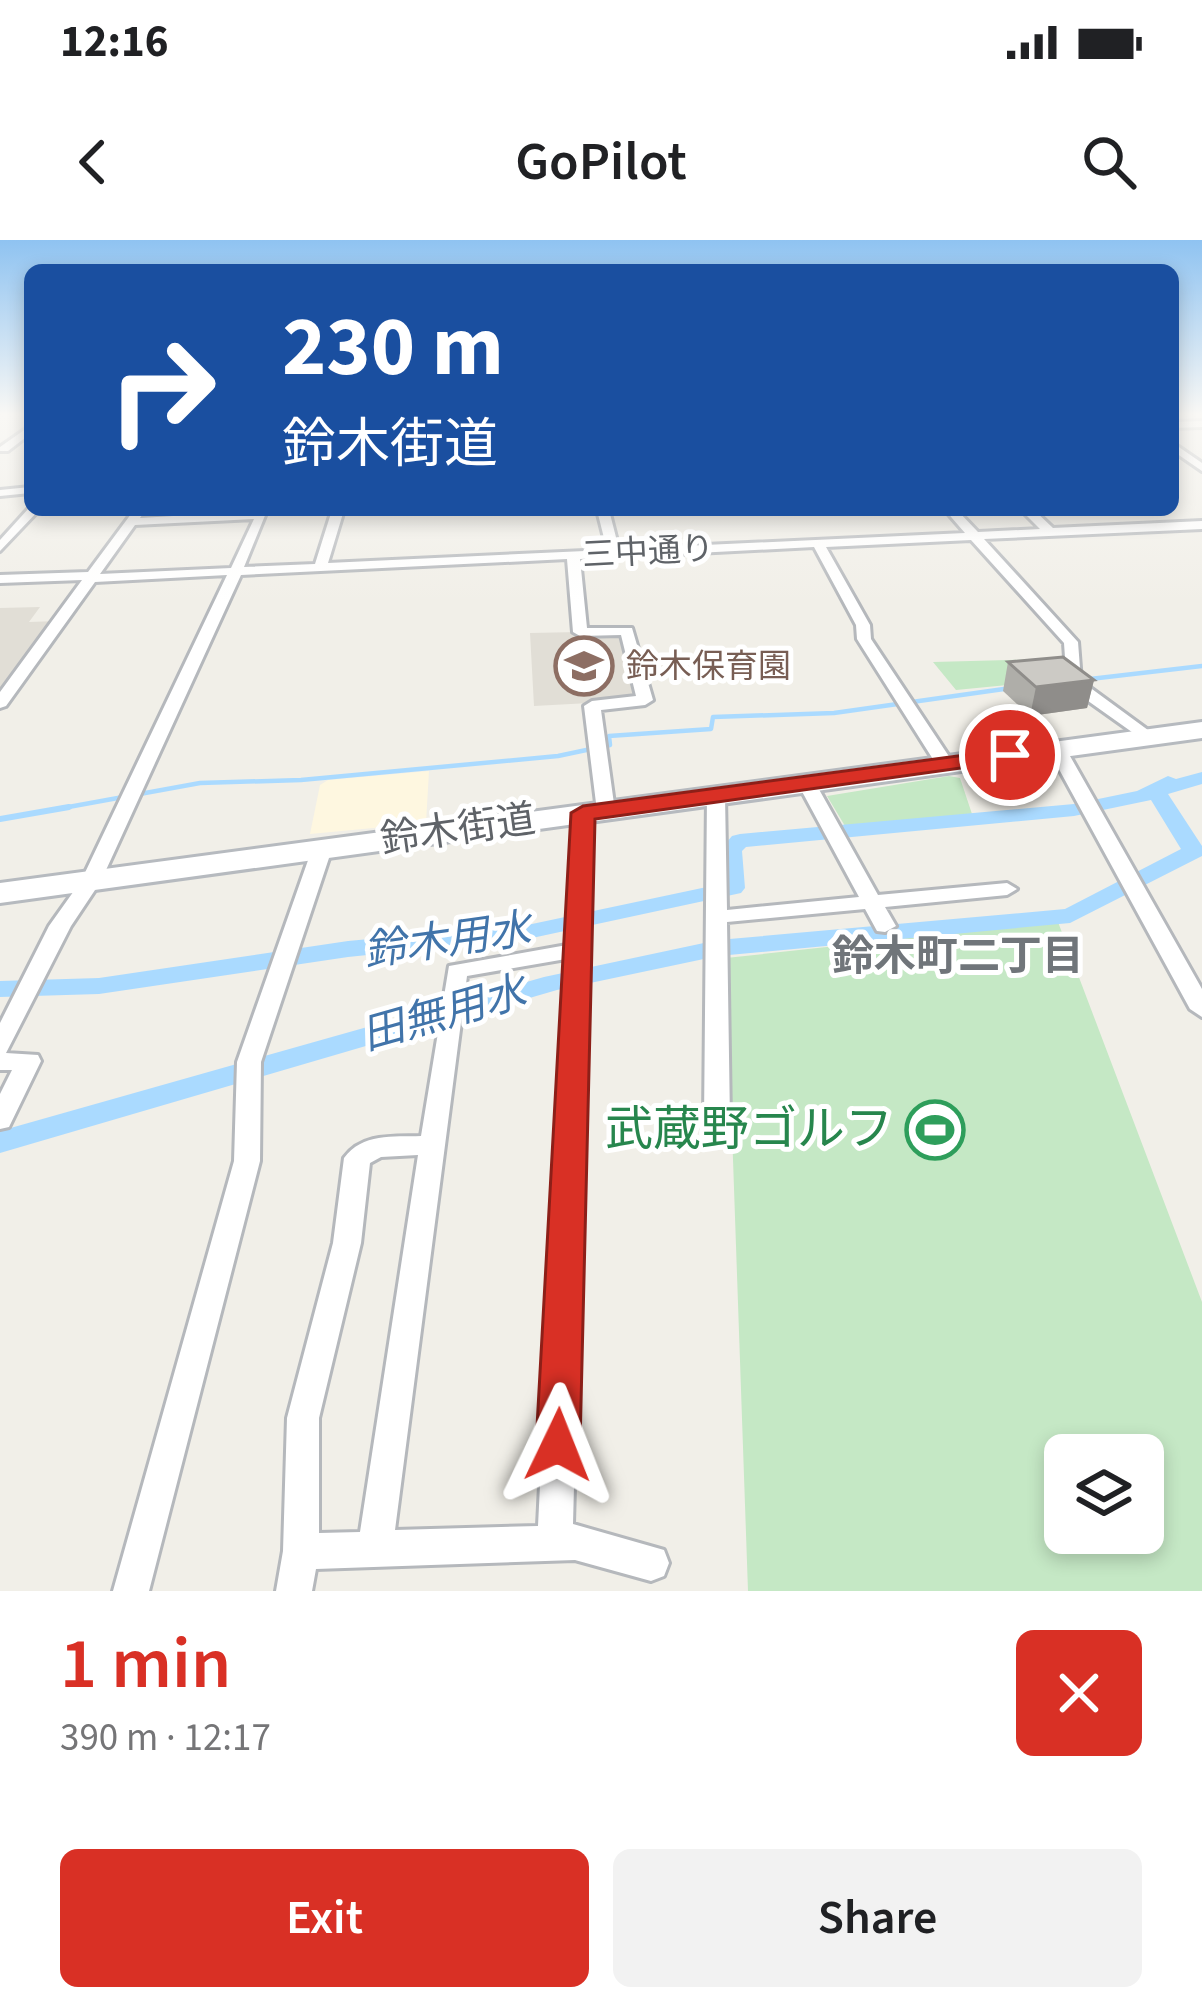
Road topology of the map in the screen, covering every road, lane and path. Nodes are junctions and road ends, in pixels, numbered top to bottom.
1 (28, 516) edge
2 (136, 516) edge
3 (262, 516) edge
4 (336, 516) edge
5 (604, 516) edge
6 (956, 516) edge
7 (1034, 516) edge
8 (1082, 516) edge
9 (1202, 525) edge
10 (1095, 530) junction
11 (1049, 532) junction
12 (974, 536) junction
13 (818, 543) junction
14 (0, 548) edge
15 (614, 554) junction
16 (573, 556) junction
17 (320, 568) junction
18 (236, 572) junction
19 (94, 577) junction
20 (0, 579) edge
21 (0, 703) edge
22 (1202, 730) edge
23 (1146, 737) junction
24 (1057, 749) junction
25 (945, 764) junction
26 (807, 784) junction
27 (716, 796) junction
28 (595, 812) junction
29 (322, 849) junction
30 (91, 881) junction
31 (1007, 889) dead end
32 (0, 893) edge
33 (718, 901) junction
34 (873, 903) junction
35 (885, 926) dead end
36 (579, 950) junction
37 (1202, 1010) edge
38 (0, 1047) edge
39 (0, 1062) edge
40 (0, 1120) edge
41 (717, 1122) dead end
42 (429, 1145) junction
43 (555, 1541) junction
44 (375, 1549) junction
45 (301, 1551) junction
46 (651, 1563) dead end
47 (131, 1591) edge
48 (294, 1591) edge

1 - 14 street
2 - 19 street
3 - 18 street
4 - 17 street
5 - 15 street
6 - 12 street
7 - 11 street
8 - 10 street
9 - 10 street, 三中通り
10 - 11 street, 三中通り
11 - 12 street, 三中通り
12 - 13 street, 三中通り
12 - 23 street
13 - 15 street, 三中通り
13 - 25 street
15 - 16 street, 三中通り
16 - 17 street, 三中通り
16 - 28 street
17 - 18 street, 三中通り
18 - 19 street, 三中通り
18 - 30 street
19 - 20 street, 三中通り
19 - 21 street
22 - 23 main road, 鈴木街道
23 - 24 main road, 鈴木街道
24 - 25 main road, 鈴木街道
24 - 37 street
25 - 26 main road, 鈴木街道
26 - 27 main road, 鈴木街道
26 - 34 street
27 - 28 main road, 鈴木街道
27 - 33 street
28 - 29 main road, 鈴木街道
28 - 36 street
29 - 30 main road, 鈴木街道
29 - 47 street
30 - 32 main road, 鈴木街道
30 - 38 street
31 - 34 street
33 - 34 street
33 - 41 street
34 - 35 street
36 - 42 street
36 - 43 street
39 - 40 street
42 - 44 street
42 - 45 street
43 - 44 street
43 - 46 street
44 - 45 street
45 - 48 street

